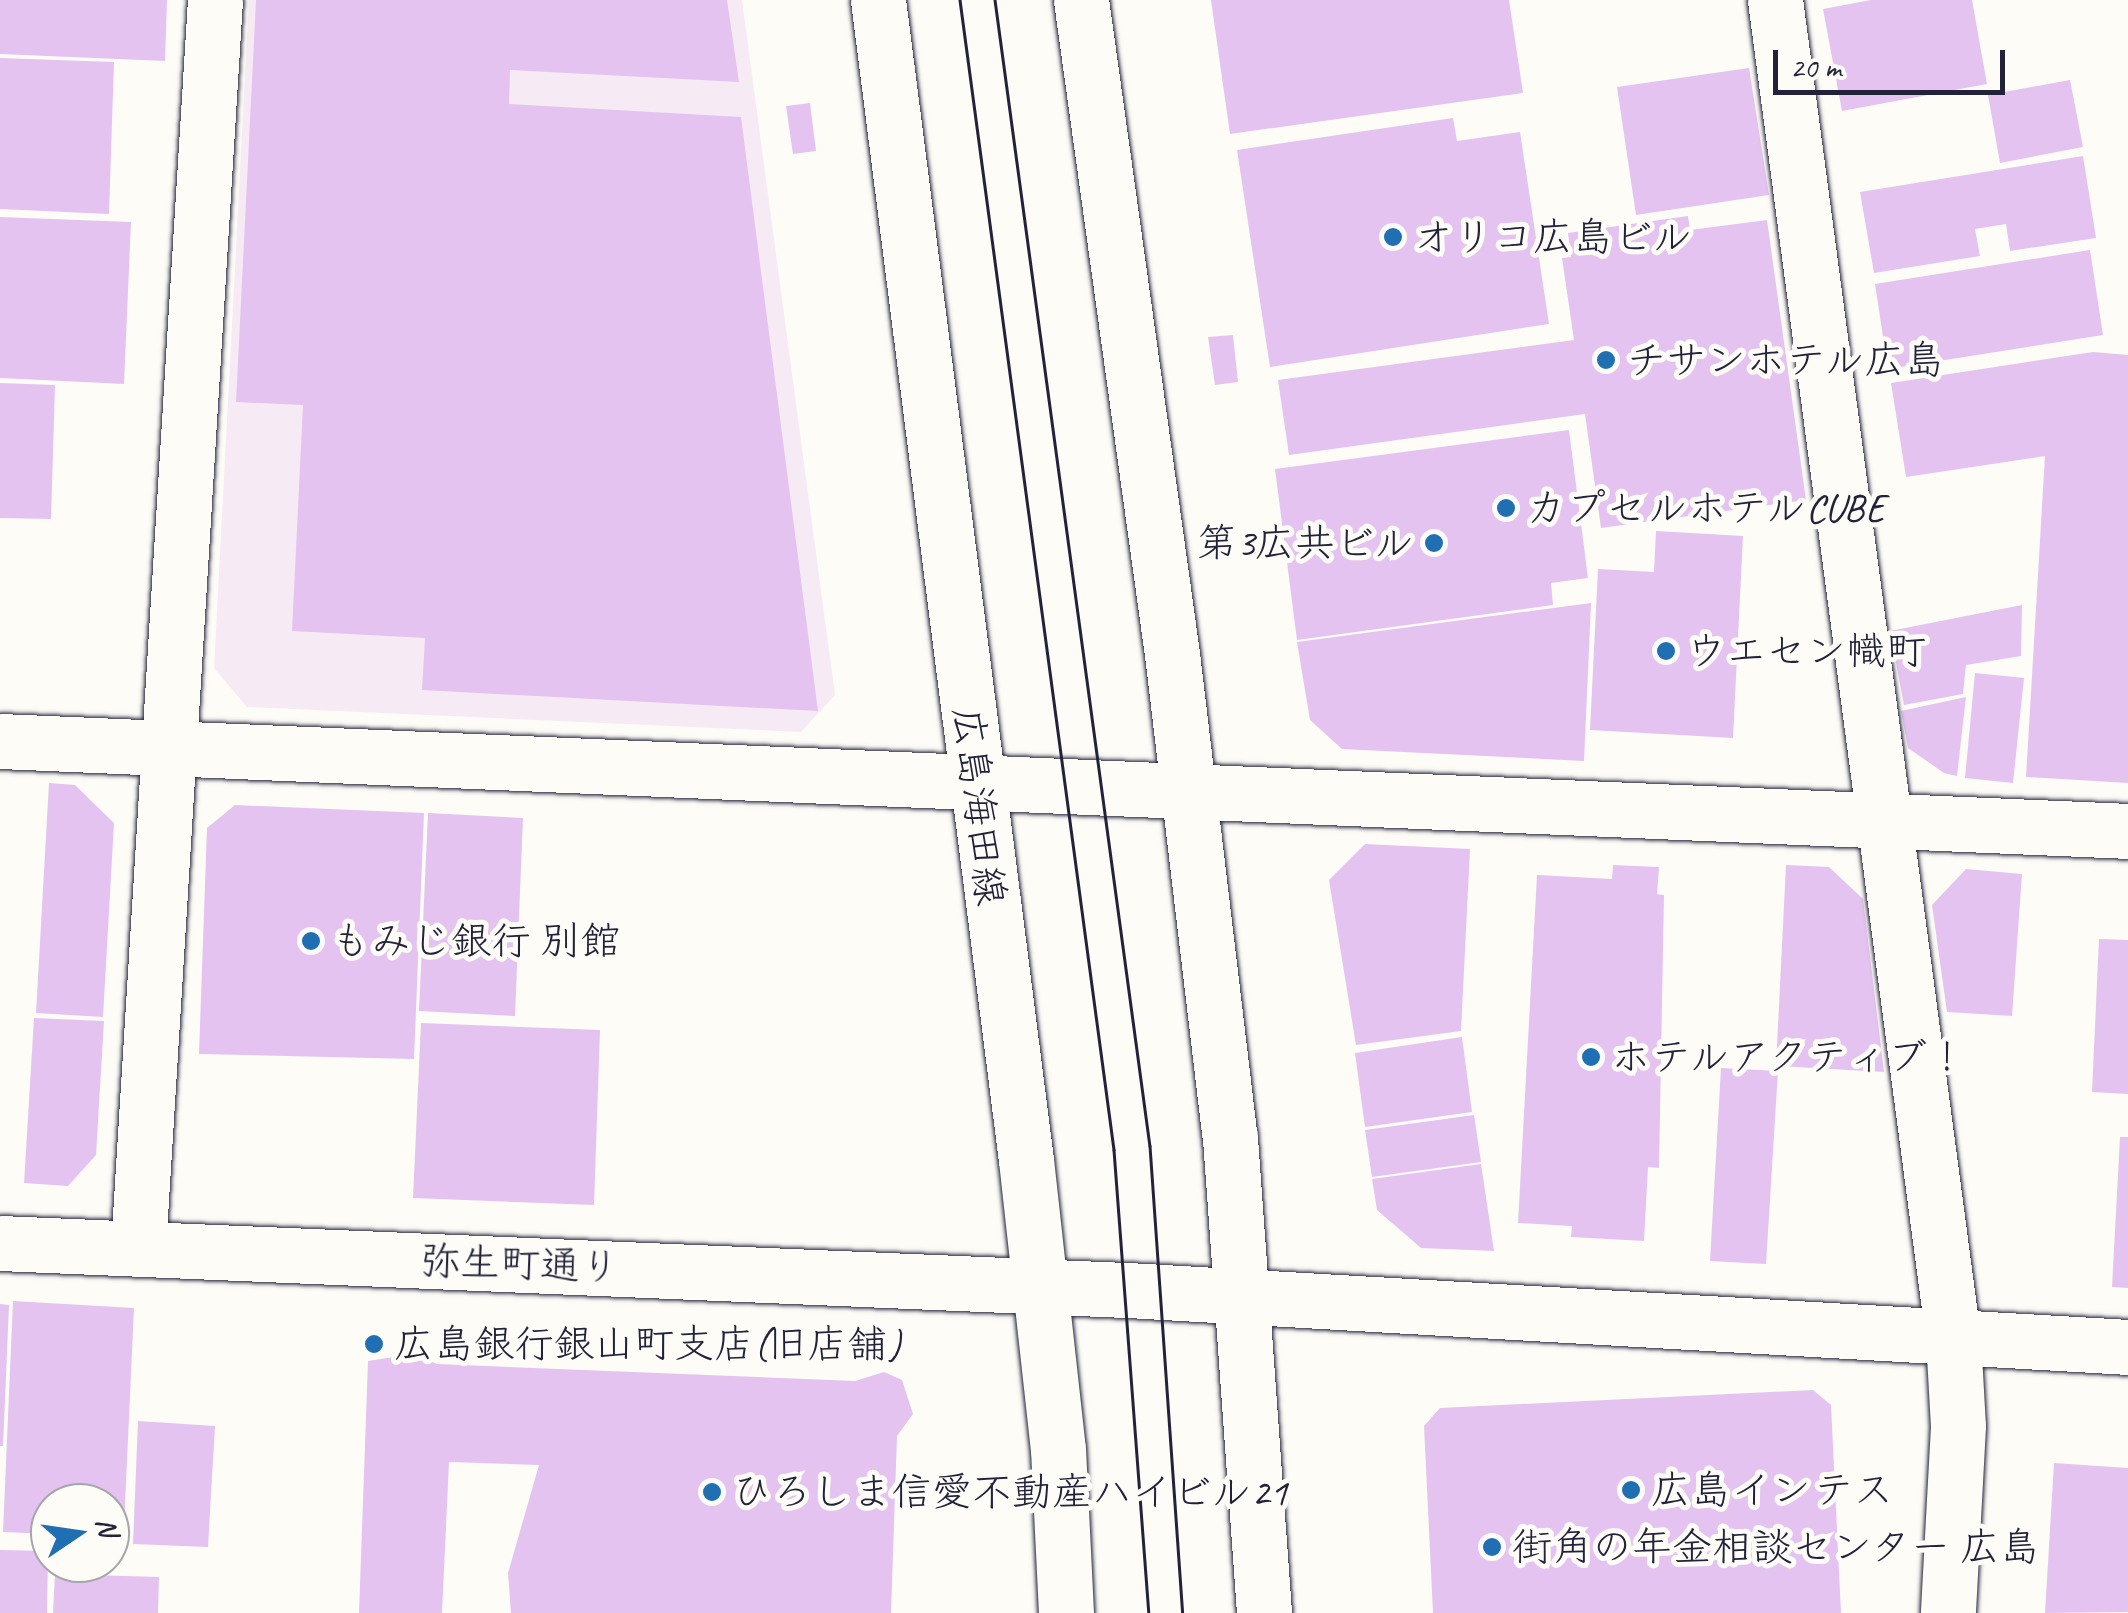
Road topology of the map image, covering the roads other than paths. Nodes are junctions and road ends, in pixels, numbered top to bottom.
1 (215, 0) edge
2 (878, 0) edge
3 (1080, 0) edge
4 (1775, 0) edge
5 (0, 741) edge
6 (164, 746) junction
7 (976, 780) junction
8 (1189, 790) junction
9 (1886, 820) junction
10 (2128, 831) edge
11 (0, 1243) edge
12 (138, 1248) junction
13 (1040, 1286) junction
14 (1244, 1296) junction
15 (1953, 1337) junction
16 (2128, 1347) edge
17 (1066, 1613) edge
18 (1264, 1613) edge
19 (1948, 1613) edge

1 - 6 street
2 - 7 street, 広島海田線
3 - 8 street
4 - 9 street
5 - 6 street
6 - 7 street
6 - 12 street
7 - 8 street
7 - 13 street, 広島海田線
8 - 9 street
8 - 14 street
9 - 10 street
9 - 15 street
11 - 12 street, 弥生町通り
12 - 13 street, 弥生町通り
13 - 14 street, 弥生町通り
13 - 17 street, 広島海田線
14 - 15 street, 弥生町通り
14 - 18 street
15 - 16 street, 弥生町通り
15 - 19 street

